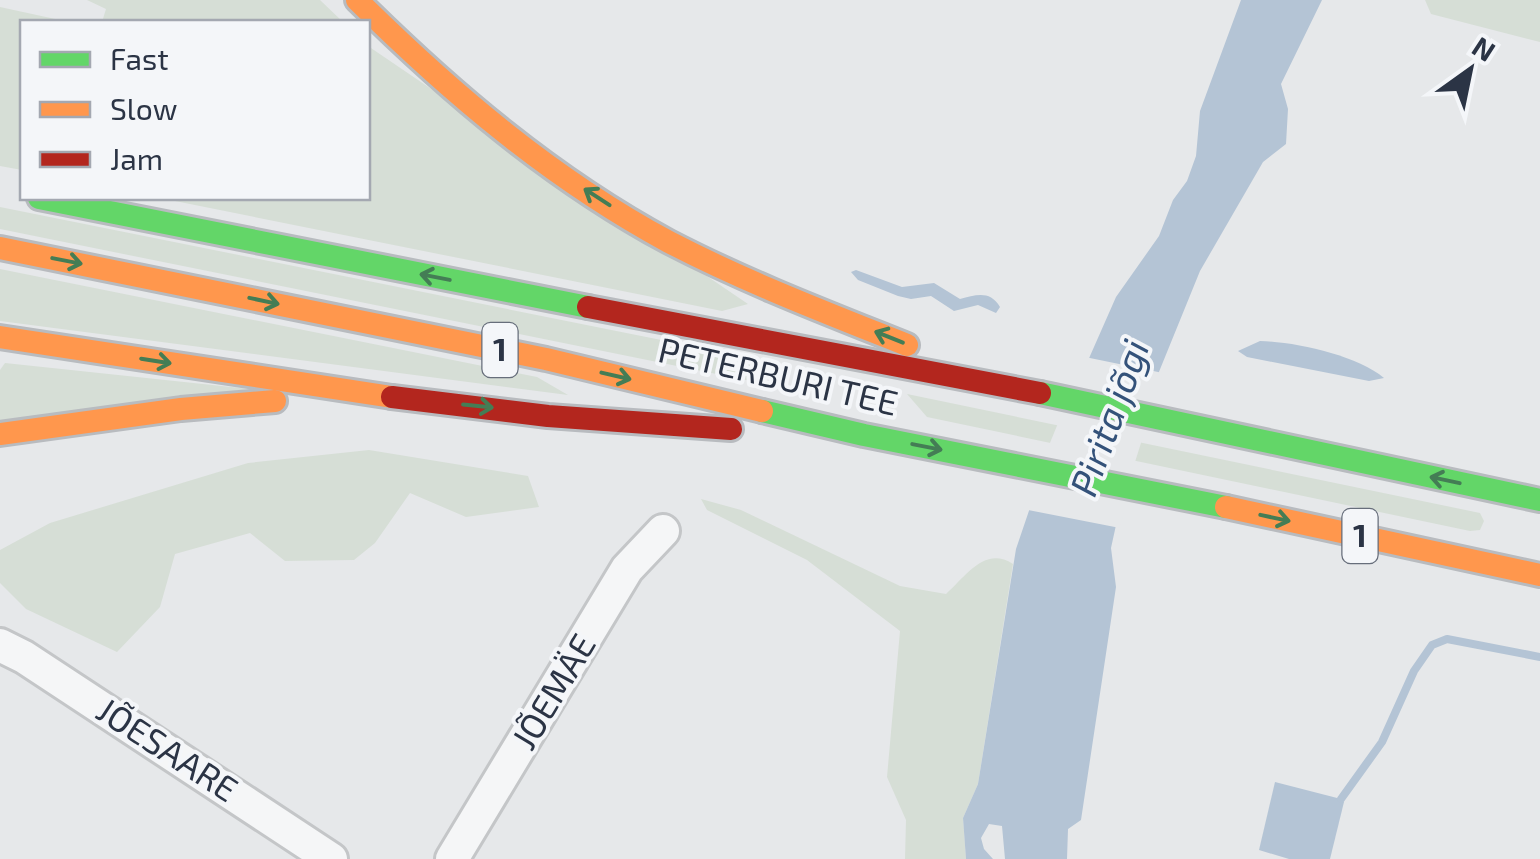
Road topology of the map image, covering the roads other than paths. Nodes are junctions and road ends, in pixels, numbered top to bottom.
1 (357, 0) edge
2 (49, 200) edge
3 (0, 248) edge
4 (0, 337) edge
5 (1012, 387) junction
6 (364, 394) junction
7 (0, 434) edge
8 (864, 435) junction
9 (1540, 500) edge
10 (663, 531) dead end
11 (1540, 575) edge
12 (0, 645) edge
13 (332, 859) edge
14 (452, 859) edge

5 -> 1 highway
5 -> 2 highway, PETERBURI TEE / 1
3 -> 8 highway, PETERBURI TEE / 1
4 -> 6 highway
9 -> 5 highway, PETERBURI TEE / 1
6 - 7 highway
6 -> 8 highway
8 -> 11 highway, PETERBURI TEE / 1
10 - 14 street, JÕEMÄE
12 - 13 street, JÕESAARE

